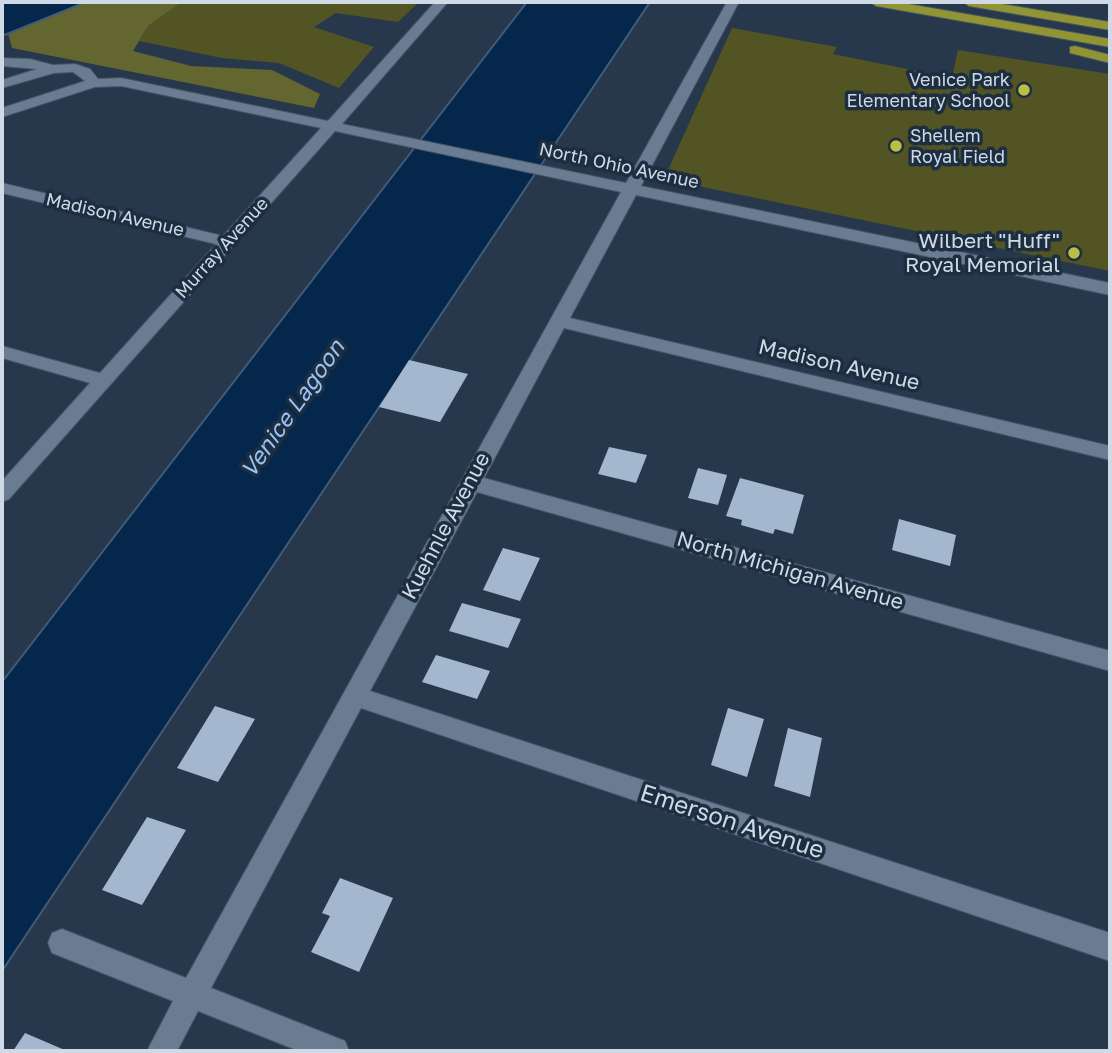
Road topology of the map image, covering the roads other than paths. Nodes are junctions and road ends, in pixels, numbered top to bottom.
1 (442, 2) edge
2 (733, 2) edge
3 (876, 2) edge
4 (970, 2) edge
5 (962, 17) junction
6 (1110, 26) edge
7 (1110, 43) edge
8 (1110, 59) edge
9 (2, 62) edge
10 (53, 69) junction
11 (94, 83) junction
12 (2, 84) edge
13 (2, 113) edge
14 (332, 126) junction
15 (2, 188) edge
16 (630, 188) junction
17 (228, 242) junction
18 (1110, 289) edge
19 (558, 321) junction
20 (2, 352) edge
21 (103, 380) junction
22 (1110, 453) edge
23 (469, 482) junction
24 (2, 494) edge
25 (1110, 660) edge
26 (354, 696) junction
27 (62, 943) dead end
28 (1110, 947) edge
29 (192, 993) junction
30 (161, 1051) edge
31 (335, 1051) edge

1 - 14 street, Murray Avenue
2 - 16 street, Kuehnle Avenue
3 - 5 highway
4 - 6 highway
5 - 7 highway
5 - 8 highway
9 - 10 street
10 - 11 street
10 - 12 street
11 - 13 street
11 - 14 street, North Ohio Avenue
14 - 16 street, North Ohio Avenue
14 - 17 street, Murray Avenue
15 - 17 street, Madison Avenue
16 - 18 street, North Ohio Avenue
16 - 19 street, Kuehnle Avenue
17 - 21 street, Murray Avenue
19 - 22 street, Madison Avenue
19 - 23 street, Kuehnle Avenue
20 - 21 street
21 - 24 street, Murray Avenue
23 - 25 street, North Michigan Avenue
23 - 26 street, Kuehnle Avenue
26 - 28 street, Emerson Avenue
26 - 29 street, Kuehnle Avenue
27 - 29 street
29 - 30 street, Kuehnle Avenue
29 - 31 street

